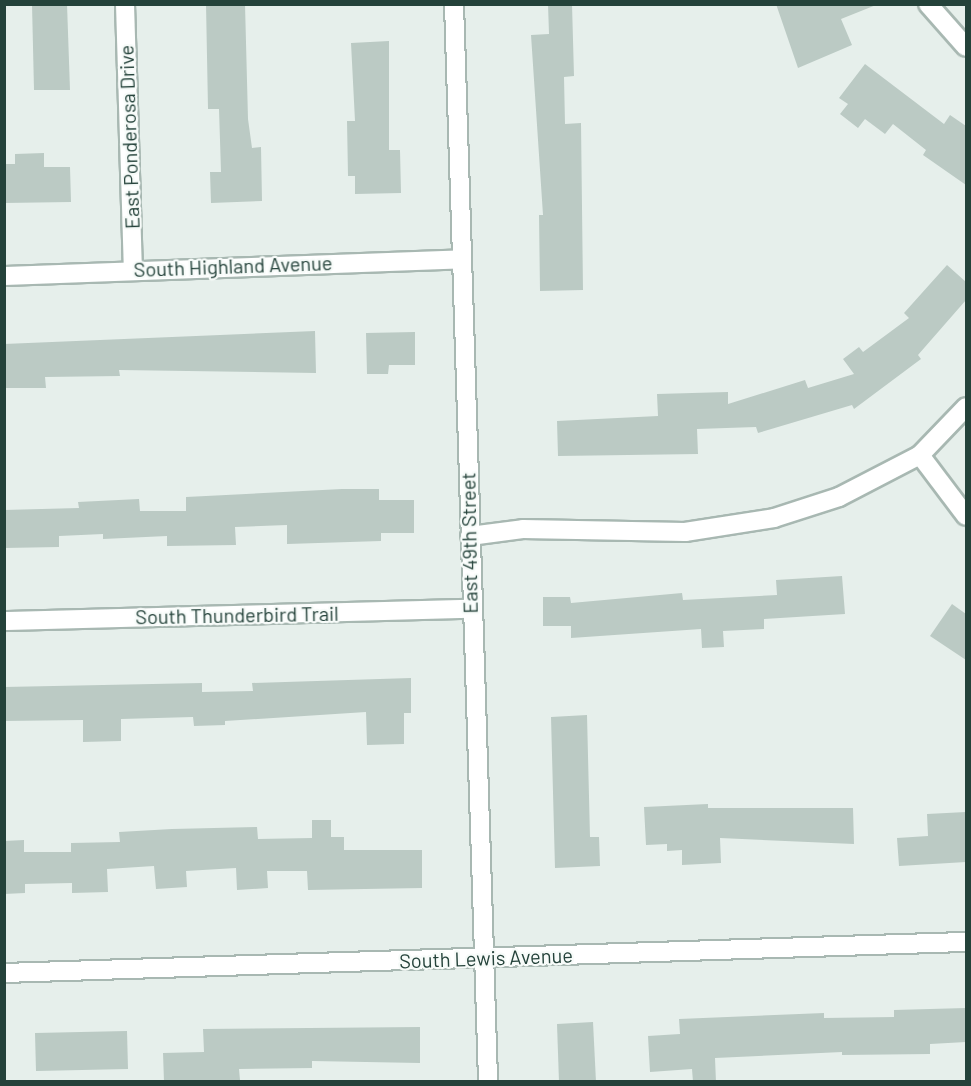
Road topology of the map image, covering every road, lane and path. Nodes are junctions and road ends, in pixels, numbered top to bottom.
1 (125, 4) edge
2 (454, 4) edge
3 (928, 4) edge
4 (966, 47) edge
5 (462, 259) junction
6 (133, 269) junction
7 (4, 276) edge
8 (966, 407) edge
9 (920, 455) junction
10 (966, 516) edge
11 (470, 536) junction
12 (470, 609) junction
13 (4, 621) edge
14 (966, 942) edge
15 (484, 958) junction
16 (4, 973) edge
17 (488, 1082) edge

1 - 6 street, East Ponderosa Drive
2 - 5 street, East 49th Street
3 - 4 street
5 - 6 street, South Highland Avenue
5 - 11 street, East 49th Street
6 - 7 street, South Highland Avenue
8 - 9 street
9 - 10 street
9 - 11 street
11 - 12 street, East 49th Street
12 - 13 street, South Thunderbird Trail
12 - 15 street, East 49th Street
14 - 15 street, South Lewis Avenue
15 - 16 street, South Lewis Avenue
15 - 17 street, East 49th Street

